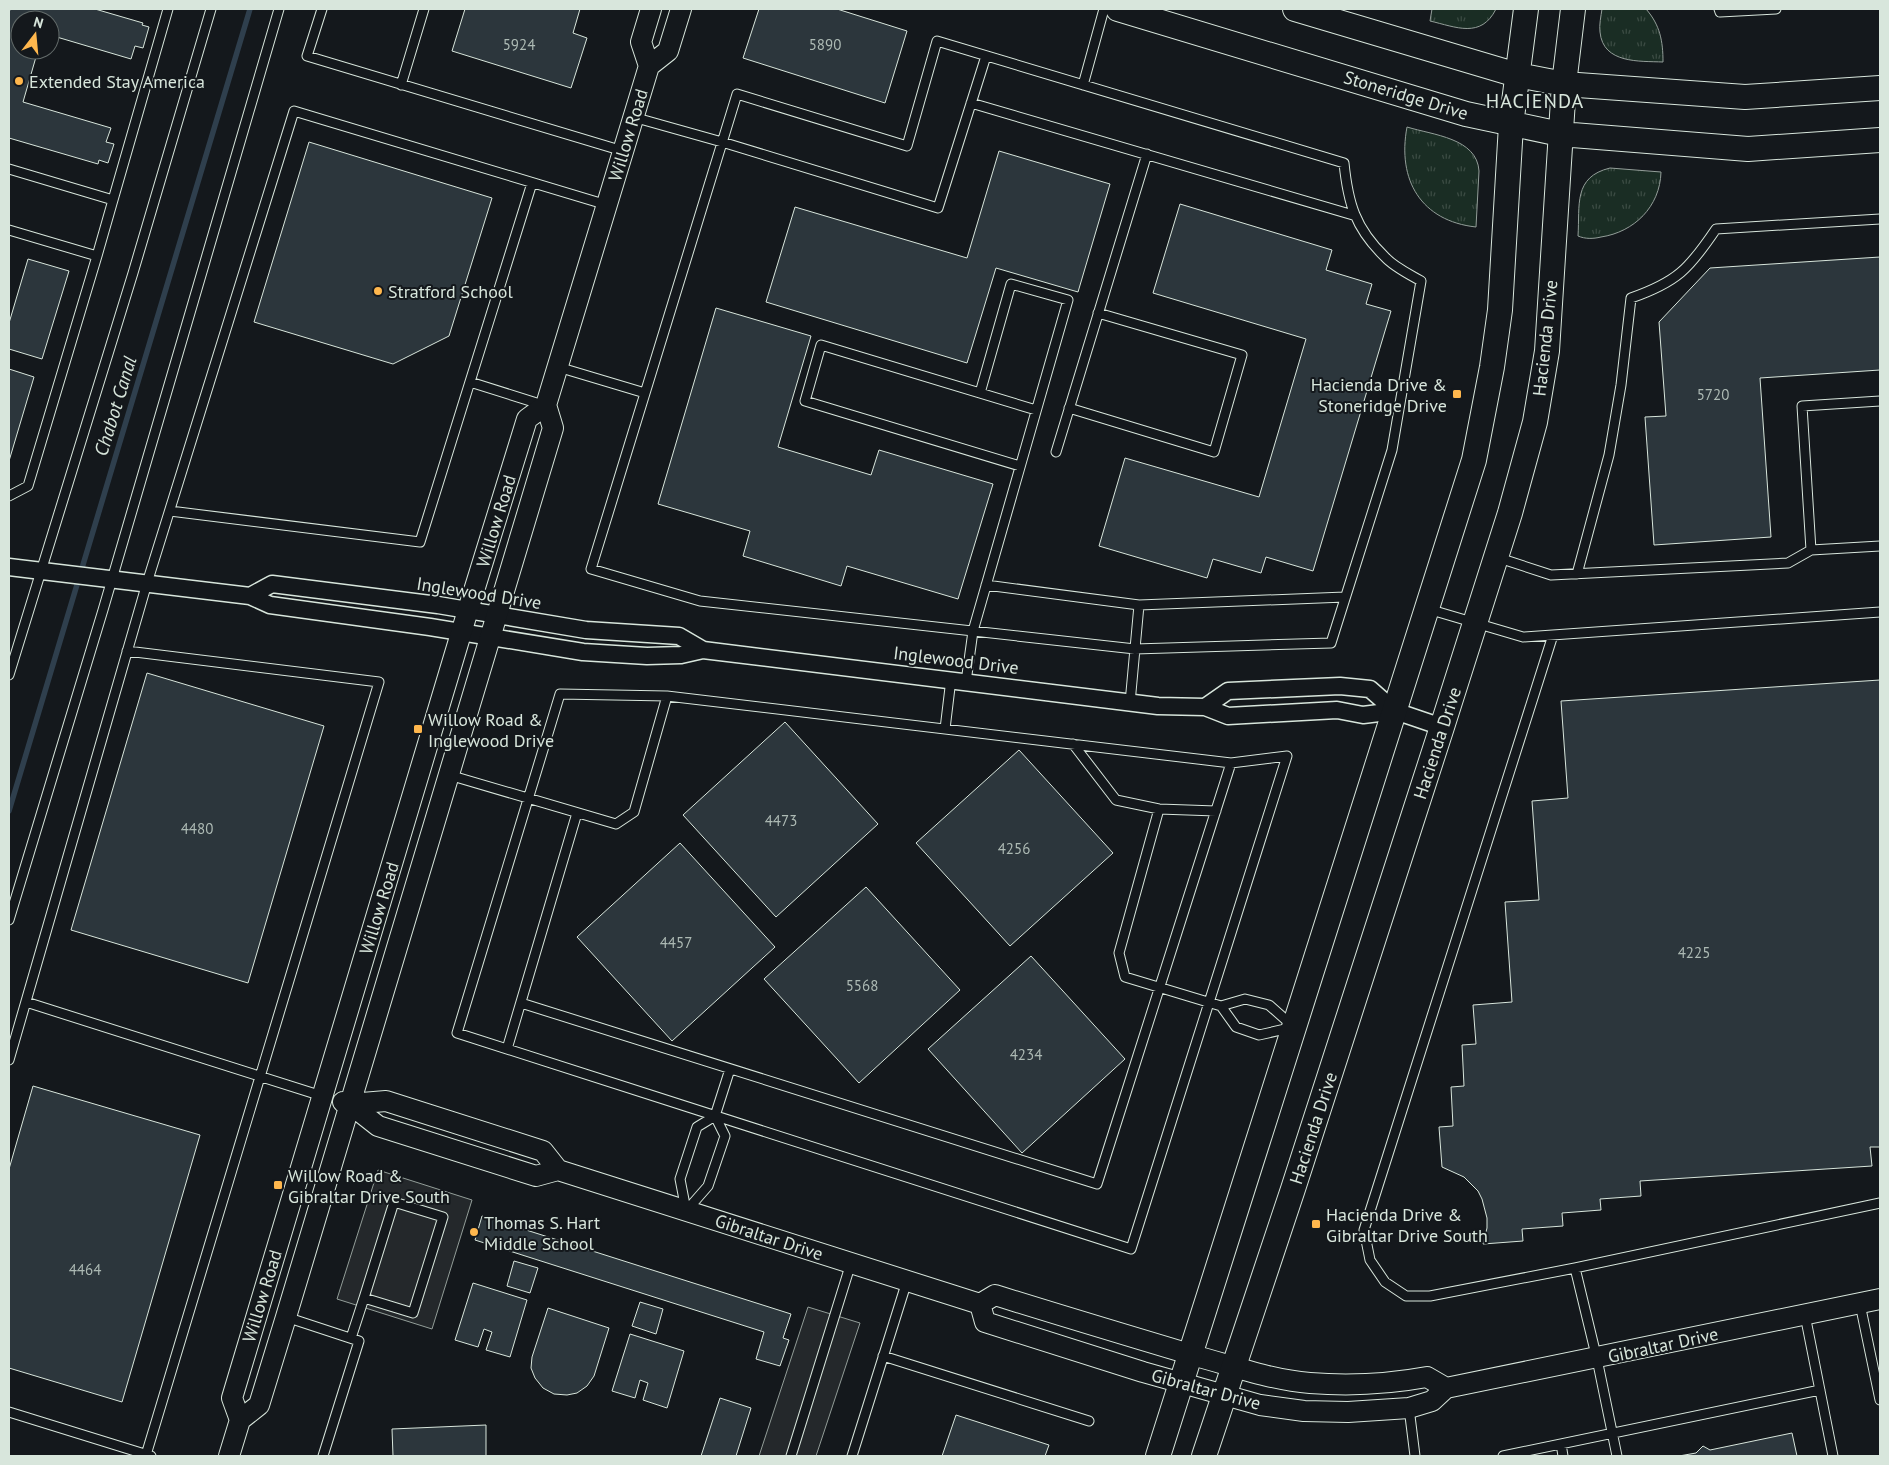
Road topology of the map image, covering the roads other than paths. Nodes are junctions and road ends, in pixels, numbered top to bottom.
1 (168, 9) edge
2 (211, 9) edge
3 (279, 9) edge
4 (322, 9) edge
5 (424, 9) edge
6 (651, 9) edge
7 (681, 9) edge
8 (1104, 9) edge
9 (1118, 9) edge
10 (1295, 9) edge
11 (1526, 9) edge
12 (1573, 9) edge
13 (1719, 9) edge
14 (1776, 9) edge
15 (986, 56) junction
16 (649, 66) junction
17 (1517, 75) junction
18 (1564, 84) junction
19 (401, 85) junction
20 (1083, 85) junction
21 (1880, 88) edge
22 (971, 103) junction
23 (633, 117) junction
24 (1511, 125) junction
25 (1560, 134) junction
26 (1880, 140) edge
27 (722, 142) junction
28 (623, 151) junction
29 (1147, 154) junction
30 (9, 169) edge
31 (532, 183) junction
32 (113, 200) junction
33 (607, 205) junction
34 (1353, 215) junction
35 (1880, 219) edge
36 (9, 230) edge
37 (97, 256) junction
38 (1098, 312) junction
39 (558, 366) junction
40 (470, 382) junction
41 (645, 393) junction
42 (980, 393) junction
43 (1880, 401) edge
44 (546, 405) junction
45 (1069, 408) junction
46 (1036, 410) junction
47 (1056, 452) dead end
48 (1020, 466) junction
49 (9, 496) edge
50 (170, 511) junction
51 (1880, 546) edge
52 (1811, 550) junction
53 (1496, 557) junction
54 (9, 567) edge
55 (43, 571) junction
56 (1576, 574) junction
57 (109, 579) junction
58 (147, 583) junction
59 (986, 585) junction
60 (250, 596) junction
61 (1345, 597) junction
62 (1139, 605) junction
63 (1428, 609) junction
64 (468, 610) junction
65 (1880, 612) edge
66 (496, 616) junction
67 (1475, 624) junction
68 (972, 631) junction
69 (462, 633) junction
70 (1553, 635) junction
71 (490, 638) junction
72 (1135, 649) junction
73 (702, 650) junction
74 (127, 651) junction
75 (9, 675) edge
76 (958, 681) junction
77 (667, 696) junction
78 (1130, 703) junction
79 (1205, 707) junction
80 (1395, 711) junction
81 (1442, 727) junction
82 (945, 729) junction
83 (1073, 744) junction
84 (1231, 763) junction
85 (449, 775) junction
86 (528, 799) junction
87 (1159, 809) junction
88 (1216, 811) junction
89 (577, 813) junction
90 (9, 920) edge
91 (1160, 988) junction
92 (26, 1002) junction
93 (521, 1003) junction
94 (1209, 1003) junction
95 (1221, 1006) junction
96 (1294, 1028) junction
97 (507, 1049) junction
98 (9, 1060) edge
99 (730, 1069) junction
100 (260, 1076) junction
101 (322, 1096) junction
102 (350, 1104) junction
103 (715, 1116) junction
104 (558, 1170) junction
105 (1880, 1202) edge
106 (686, 1210) junction
107 (851, 1263) junction
108 (1575, 1268) junction
109 (907, 1281) junction
110 (364, 1298) junction
111 (1880, 1299) edge
112 (980, 1304) junction
113 (1860, 1304) junction
114 (1805, 1315) junction
115 (286, 1317) junction
116 (351, 1338) junction
117 (1190, 1354) junction
118 (883, 1356) junction
119 (1596, 1359) junction
120 (1233, 1366) junction
121 (1878, 1377) edge
122 (1181, 1383) junction
123 (1446, 1388) junction
124 (1820, 1390) junction
125 (1224, 1395) junction
126 (1880, 1400) edge
127 (1409, 1408) junction
128 (9, 1412) edge
129 (240, 1420) junction
130 (1089, 1421) dead end
131 (1612, 1434) junction
132 (1561, 1444) junction
133 (149, 1455) edge
134 (229, 1456) edge
135 (323, 1456) edge
136 (791, 1456) edge
137 (852, 1456) edge
138 (1158, 1456) edge
139 (1204, 1456) edge
140 (1415, 1456) edge
141 (1502, 1456) edge
142 (1564, 1456) edge
143 (1617, 1456) edge
144 (1833, 1456) edge

1 - 32 lane
2 - 55 lane
3 - 57 lane
4 - 19 lane
5 - 19 lane
6 - 16 street, Willow Road
7 - 16 street, Willow Road
8 - 20 lane
9 - 24 main road, Stoneridge Drive
10 - 17 main road
11 - 17 main road
12 - 18 main road, Hacienda Drive
13 - 14 lane
15 - 20 lane
15 - 22 lane
15 - 27 lane
16 - 23 street, Willow Road
17 - 18 main road
17 - 24 main road
18 - 21 main road
18 - 25 main road, Hacienda Drive
19 - 28 lane
20 - 34 lane
22 - 27 lane
22 - 29 lane
23 - 27 lane
23 - 28 street, Willow Road
24 - 25 main road, Stoneridge Drive
24 - 63 main road
25 - 26 main road, Stoneridge Drive
25 - 53 main road, Hacienda Drive
27 - 41 lane
28 - 33 street, Willow Road
29 - 34 lane
29 - 38 lane
30 - 32 lane
31 - 33 lane
31 - 40 lane
31 - 50 lane
32 - 37 lane
33 - 39 street, Willow Road
34 - 61 lane
35 - 56 lane
36 - 37 lane
37 - 49 lane
38 - 45 lane
38 - 45 lane
39 - 41 lane
39 - 44 street, Willow Road
40 - 44 lane
40 - 50 lane
41 - 68 lane
42 - 46 lane
42 - 46 lane
42 - 48 lane
43 - 52 lane
44 - 64 street, Willow Road
44 - 66 street, Willow Road
45 - 47 lane
46 - 48 lane
48 - 59 lane
50 - 58 lane
51 - 52 lane
52 - 56 lane
53 - 56 lane
53 - 67 main road, Hacienda Drive
54 - 55 street, Inglewood Drive
55 - 57 street, Inglewood Drive
55 - 75 lane
57 - 58 street, Inglewood Drive
57 - 90 lane
58 - 60 street, Inglewood Drive
58 - 74 lane
59 - 62 lane
59 - 68 lane
60 - 64 street, Inglewood Drive
60 - 69 street, Inglewood Drive
61 - 62 lane
61 - 72 lane
62 - 72 lane
63 - 67 lane
63 - 80 main road
64 - 66 street, Inglewood Drive
64 - 69 street, Willow Road
65 - 70 lane
66 - 71 street, Willow Road
66 - 73 street, Inglewood Drive
67 - 70 lane
67 - 81 main road, Hacienda Drive
68 - 72 lane
68 - 76 lane
69 - 71 street, Inglewood Drive
69 - 101 street, Willow Road
70 - 108 lane
71 - 73 street, Inglewood Drive
71 - 85 street, Willow Road
72 - 78 lane
73 - 76 street, Inglewood Drive
74 - 92 lane
74 - 100 lane
76 - 78 street, Inglewood Drive
76 - 82 lane
77 - 82 lane
77 - 86 lane
77 - 89 lane
78 - 79 street, Inglewood Drive
79 - 80 street, Inglewood Drive
79 - 80 street, Inglewood Drive
80 - 81 street, Inglewood Drive
80 - 96 main road
81 - 120 main road, Hacienda Drive
82 - 83 lane
83 - 84 lane
83 - 87 lane
84 - 88 lane
84 - 94 lane
85 - 86 lane
85 - 102 street, Willow Road
86 - 89 lane
86 - 97 lane
87 - 88 lane
87 - 91 lane
88 - 91 lane
89 - 93 lane
91 - 94 lane
91 - 99 lane
92 - 98 lane
92 - 100 lane
93 - 97 lane
93 - 99 lane
94 - 95 lane
94 - 103 lane
95 - 96 lane
95 - 96 lane
96 - 117 main road
97 - 103 lane
99 - 103 lane
100 - 101 lane
100 - 133 lane
101 - 102 street, Gibraltar Drive
101 - 129 street, Willow Road
102 - 104 street, Gibraltar Drive
102 - 104 street, Gibraltar Drive
102 - 115 street, Willow Road
103 - 106 lane
103 - 106 lane
104 - 106 street, Gibraltar Drive
105 - 108 lane
106 - 107 street, Gibraltar Drive
107 - 109 street, Gibraltar Drive
107 - 136 lane
108 - 119 lane
109 - 112 street, Gibraltar Drive
109 - 118 lane
110 - 110 lane
110 - 116 lane
111 - 113 street, Gibraltar Drive
112 - 117 street, Gibraltar Drive
112 - 122 street, Gibraltar Drive
113 - 114 street, Gibraltar Drive
113 - 121 lane
114 - 119 street, Gibraltar Drive
114 - 124 lane
115 - 116 lane
115 - 129 street, Willow Road
116 - 135 lane
117 - 120 street, Gibraltar Drive
117 - 122 main road
118 - 130 lane
118 - 137 lane
119 - 123 street, Gibraltar Drive
119 - 131 lane
120 - 123 street, Gibraltar Drive
120 - 125 main road, Hacienda Drive
121 - 126 lane
122 - 125 street, Gibraltar Drive
122 - 138 main road
123 - 127 street, Gibraltar Drive
124 - 131 lane
124 - 144 lane
125 - 127 street, Gibraltar Drive
125 - 139 main road, Hacienda Drive
127 - 140 lane
128 - 133 lane
129 - 134 street
131 - 132 lane
131 - 143 lane
132 - 141 lane
132 - 142 lane

